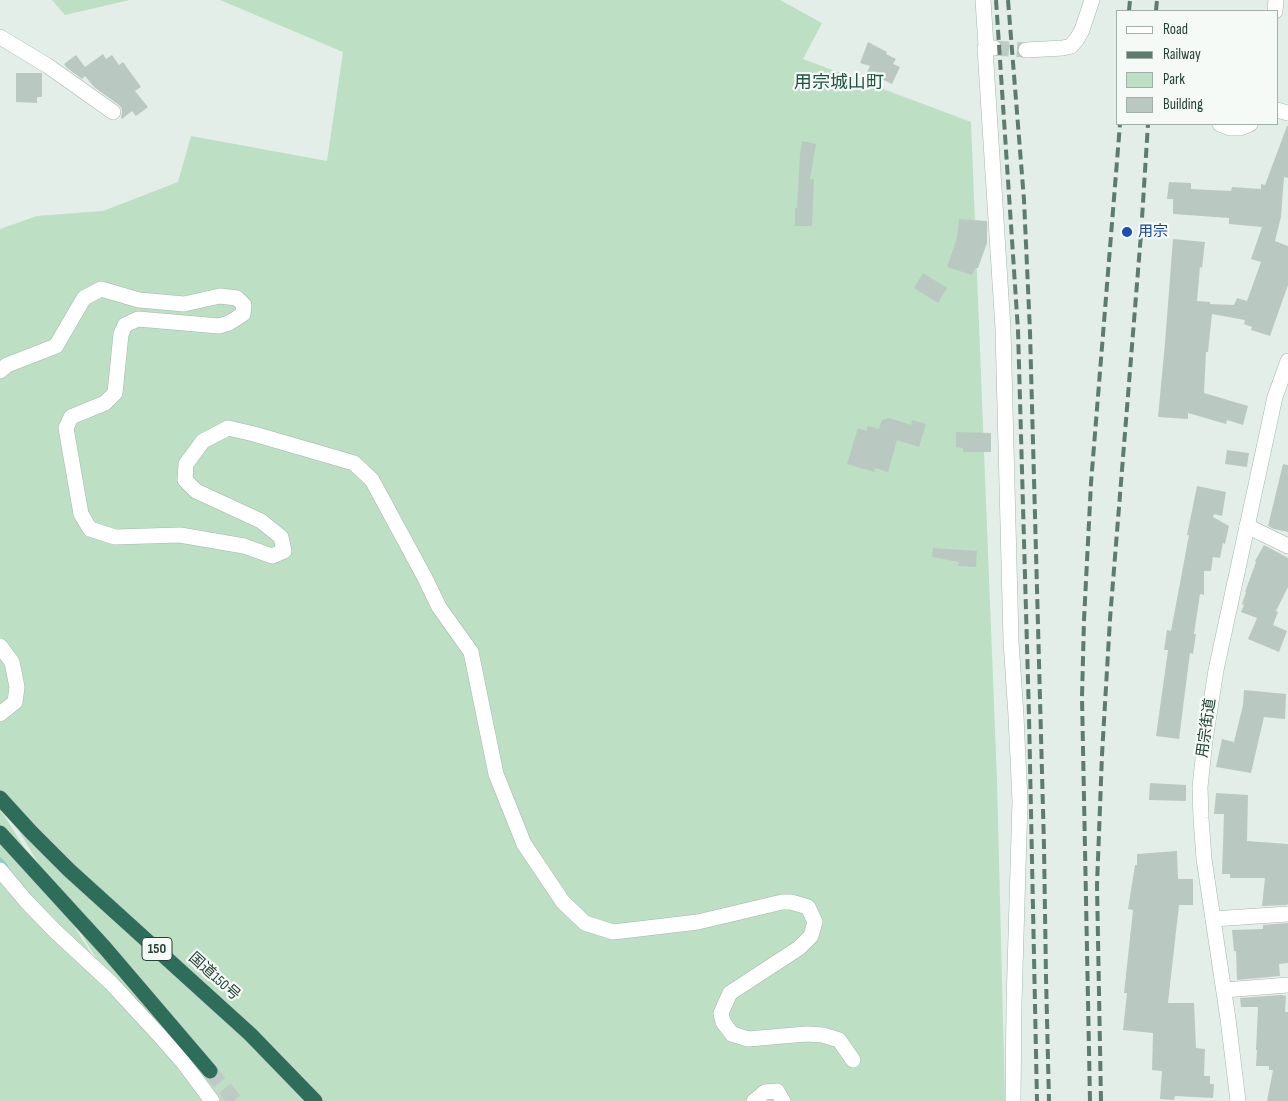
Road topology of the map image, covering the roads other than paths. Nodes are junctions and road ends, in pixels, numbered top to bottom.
1 (983, 0) edge
2 (1092, 0) edge
3 (0, 37) edge
4 (1026, 50) tunnel mouth
5 (113, 112) dead end
6 (1222, 125) edge
7 (1248, 125) edge
8 (1288, 361) edge
9 (0, 371) edge
10 (1248, 526) junction
11 (1288, 546) edge
12 (0, 646) edge
13 (0, 714) edge
14 (0, 798) edge
15 (0, 832) edge
16 (0, 870) edge
17 (1288, 914) edge
18 (1213, 920) junction
19 (1288, 985) edge
20 (1224, 990) junction
21 (853, 1060) dead end
22 (210, 1070) tunnel mouth
23 (212, 1101) edge
24 (315, 1101) edge
25 (754, 1101) edge
26 (783, 1101) edge
27 (1013, 1101) edge
28 (1238, 1101) edge

1 - 27 street
2 - 4 street
3 - 5 street
6 - 7 street
8 - 10 street, 用宗街道
9 - 21 street
10 - 11 street
10 - 18 street, 用宗街道
12 - 13 street
14 - 24 highway, 国道150号 / 150
15 - 22 highway, 150
16 - 23 street
17 - 18 street
18 - 20 street, 用宗街道
19 - 20 street
20 - 28 street, 用宗街道
25 - 26 street

